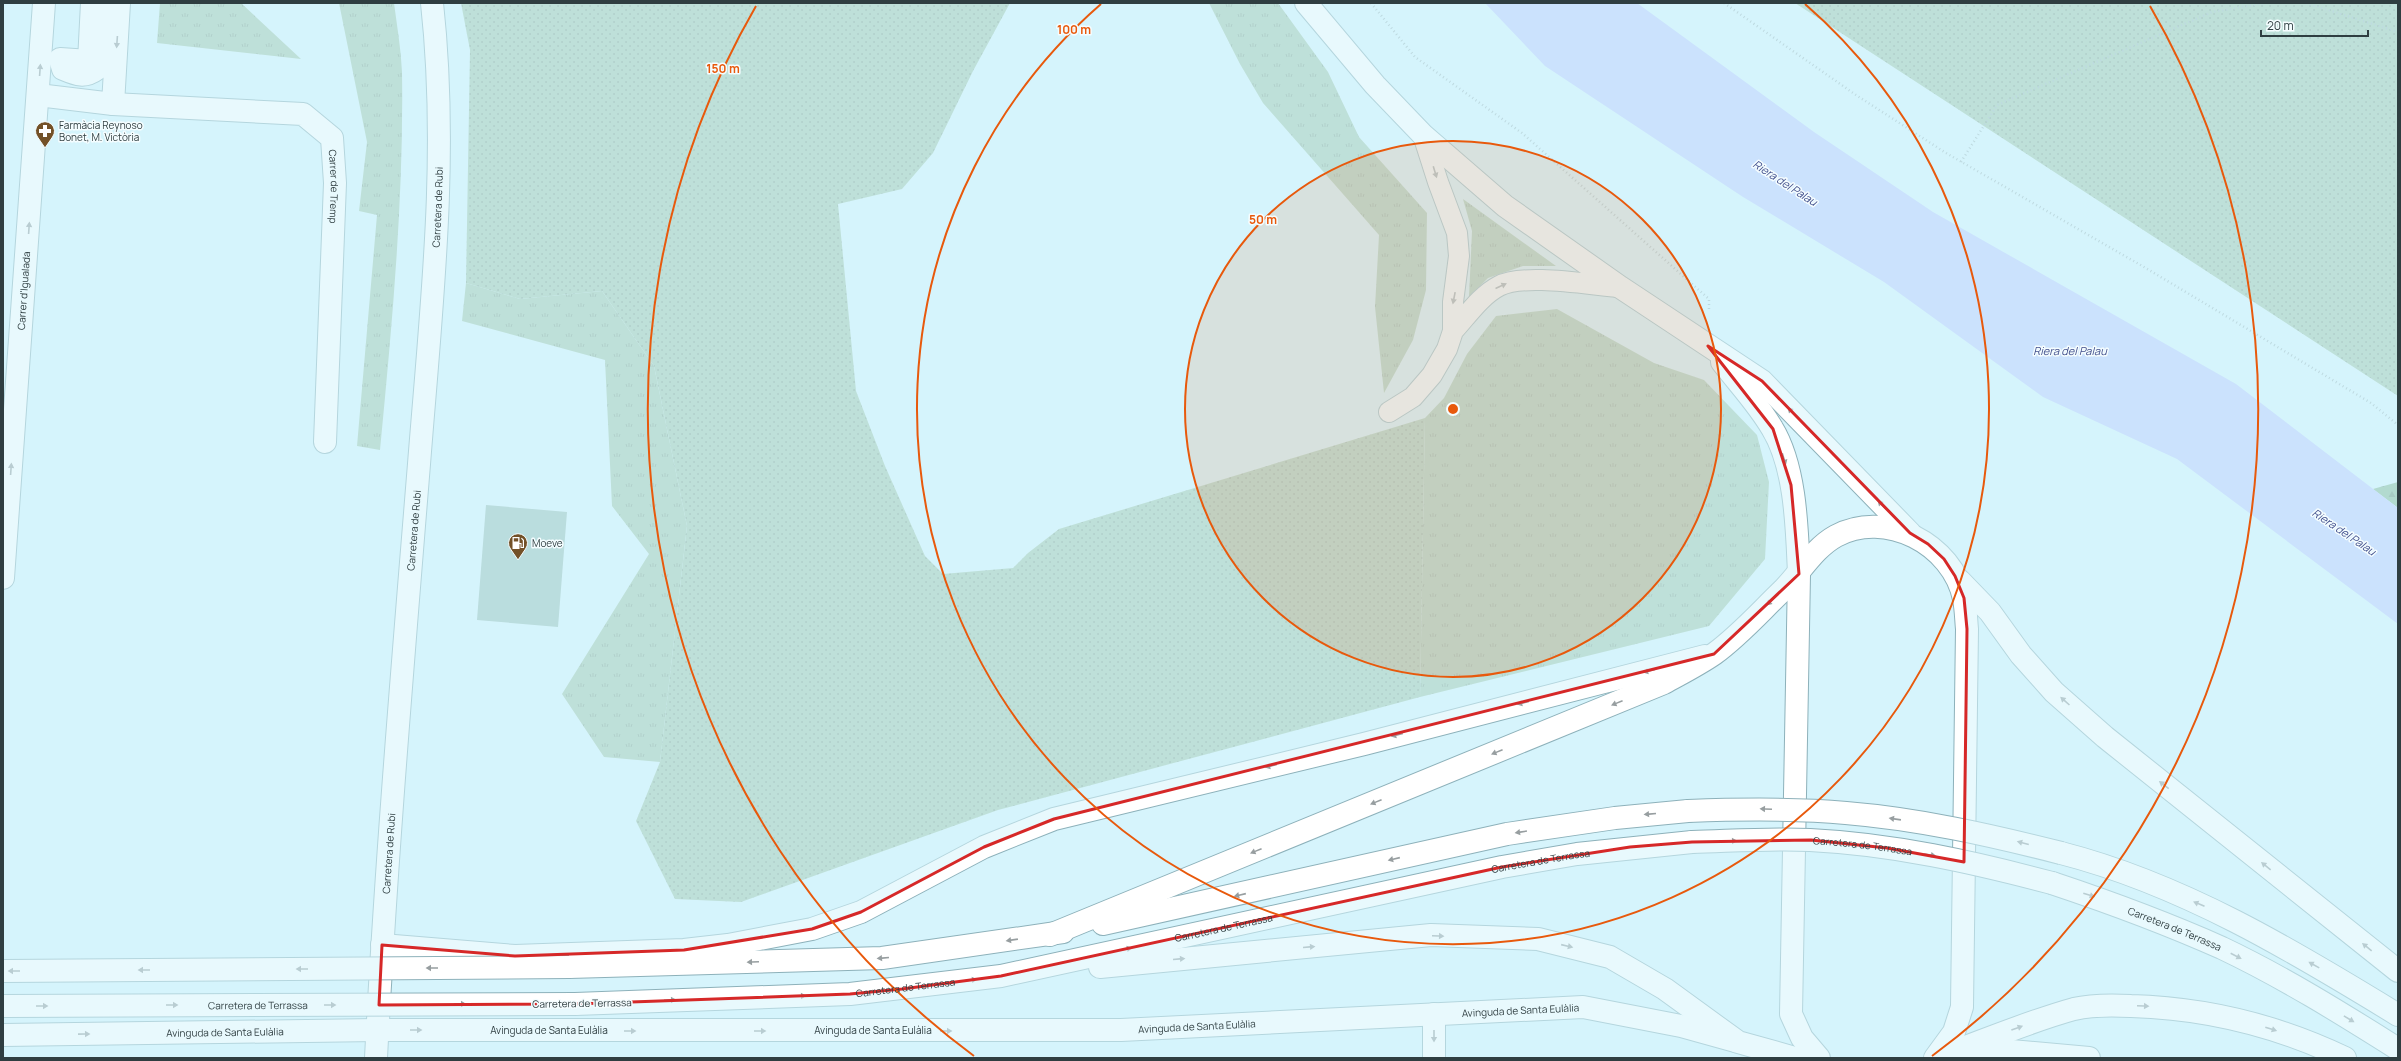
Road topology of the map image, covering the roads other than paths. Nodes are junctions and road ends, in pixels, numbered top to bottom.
1 (44, 3) edge
2 (92, 3) edge
3 (102, 3) edge
4 (120, 3) edge
5 (432, 3) edge
6 (1306, 3) edge
7 (38, 95) junction
8 (113, 104) junction
9 (1423, 135) junction
10 (1620, 287) junction
11 (1453, 331) junction
12 (1708, 346) junction
13 (1389, 412) dead end
14 (325, 442) dead end
15 (1910, 533) junction
16 (1799, 574) junction
17 (1955, 576) junction
18 (3, 578) edge
19 (1714, 654) junction
20 (1050, 935) junction
21 (382, 945) junction
22 (3, 971) edge
23 (2398, 971) edge
24 (1001, 976) junction
25 (3, 1006) edge
26 (1434, 1014) junction
27 (2398, 1016) edge
28 (377, 1030) junction
29 (3, 1035) edge
30 (1738, 1042) junction
31 (1967, 1047) junction
32 (2398, 1049) edge
33 (376, 1058) edge
34 (1434, 1058) edge
35 (1795, 1058) edge
36 (1819, 1058) edge
37 (1936, 1058) edge
38 (2089, 1058) edge
39 (2345, 1058) edge

7 -> 1 main road, Carrer d'Igualada
2 - 3 main road
4 -> 8 main road
5 - 21 main road, Carretera de Rubi
6 - 9 main road
7 - 8 main road, Carrer de Tremp
18 -> 7 main road, Carrer d'Igualada
8 - 14 main road, Carrer de Tremp
9 - 10 main road
9 -> 11 lane
11 -> 10 lane
10 - 12 main road
11 - 13 lane
15 -> 12 main road
12 -> 16 main road
15 - 16 main road
15 - 17 main road
16 -> 19 main road
16 - 36 main road
23 -> 17 main road
17 - 37 main road
19 -> 20 main road
19 -> 21 main road
20 -> 22 main road, bridge
27 -> 20 main road, bridge
21 - 28 main road, Carretera de Rubi
25 -> 24 main road, Carretera de Terrassa, bridge
24 -> 30 main road
24 -> 32 main road, Carretera de Terrassa, bridge
28 -> 26 main road, Avinguda de Santa Eulàlia
26 - 30 main road, Avinguda de Santa Eulàlia
26 -> 34 main road
29 -> 28 main road, Avinguda de Santa Eulàlia
28 - 33 main road, Carretera de Rubi
30 - 35 main road, Avinguda de Santa Eulàlia
31 - 37 main road
31 - 38 main road
31 -> 39 main road

